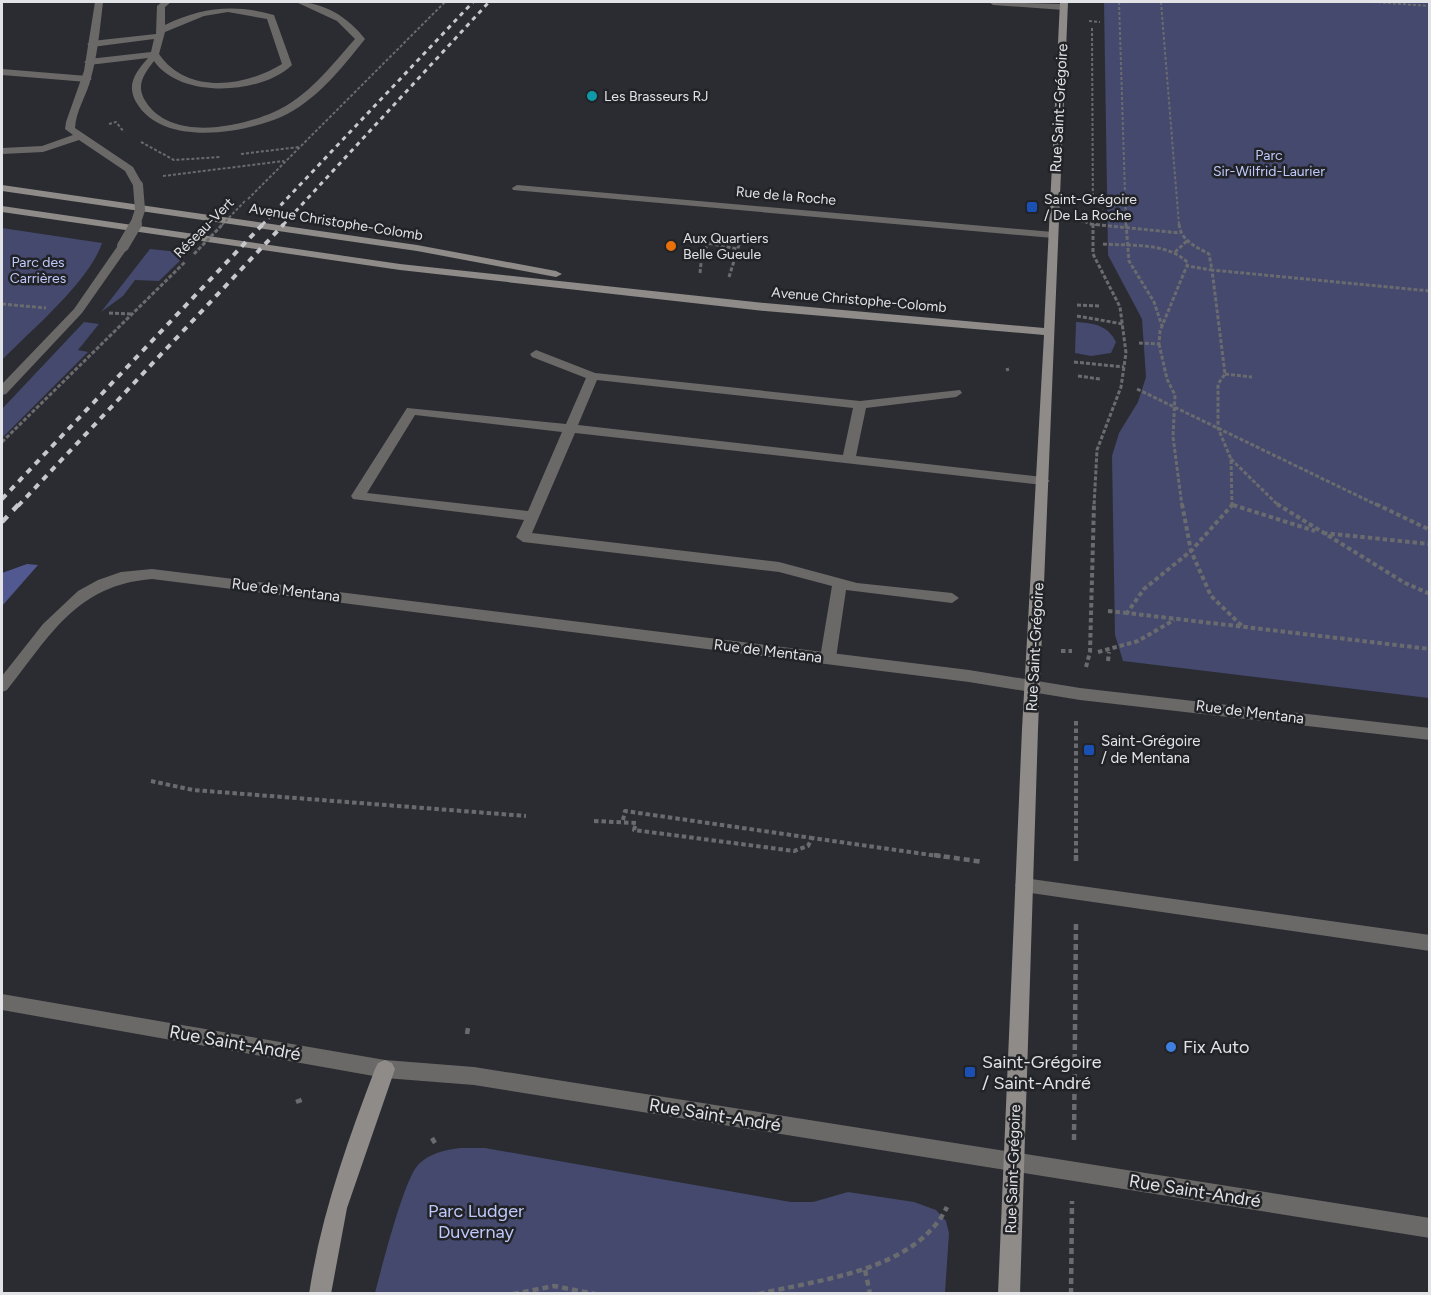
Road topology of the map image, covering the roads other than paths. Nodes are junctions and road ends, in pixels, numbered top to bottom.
1 (99, 2) edge
2 (167, 2) edge
3 (300, 2) edge
4 (993, 2) edge
5 (1064, 4) edge
6 (160, 33) junction
7 (92, 44) junction
8 (154, 54) junction
9 (89, 62) junction
10 (2, 72) edge
11 (87, 78) junction
12 (78, 137) junction
13 (2, 151) edge
14 (2, 188) edge
15 (517, 188) dead end
16 (2, 209) edge
17 (1053, 235) junction
18 (665, 294) junction
19 (1050, 332) junction
20 (536, 354) dead end
21 (593, 376) junction
22 (2, 391) edge
23 (956, 393) dead end
24 (860, 405) junction
25 (570, 429) junction
26 (849, 459) junction
27 (1043, 481) junction
28 (532, 516) junction
29 (840, 584) junction
30 (952, 598) dead end
31 (828, 658) junction
32 (2, 686) edge
33 (1032, 686) junction
34 (1430, 734) edge
35 (1024, 885) junction
36 (1430, 943) edge
37 (2, 1002) edge
38 (385, 1069) junction
39 (1013, 1163) junction
40 (1430, 1228) edge
41 (320, 1293) edge
42 (1009, 1293) edge

1 - 7 street
2 - 6 street
3 - 8 street
4 - 5 street
5 - 17 main road, Rue Saint-Grégoire
6 - 7 street
6 - 8 street
6 - 8 street
7 - 9 street
8 - 9 street
9 - 11 street
10 - 11 street
11 - 12 street
12 - 13 street
12 - 22 street, bridge
14 - 18 main road, Avenue Christophe-Colomb
15 - 17 street, Rue de la Roche
16 - 18 main road, Avenue Christophe-Colomb
17 - 19 main road, Rue Saint-Grégoire
18 - 19 main road, Avenue Christophe-Colomb
19 - 27 main road, Rue Saint-Grégoire
20 - 21 street
21 - 24 street
21 - 25 street
23 - 24 street
24 - 26 street
25 - 26 street
25 - 28 street
25 - 28 street
26 - 27 street
27 - 33 main road, Rue Saint-Grégoire
28 - 29 street
29 - 30 street
29 - 31 street
31 - 32 street, Rue de Mentana
31 - 33 street, Rue de Mentana
33 - 34 street, Rue de Mentana
33 - 35 main road, Rue Saint-Grégoire
35 - 36 street
35 - 39 main road, Rue Saint-Grégoire
37 - 38 street, Rue Saint-André
38 - 39 street, Rue Saint-André
38 - 41 main road
39 - 40 street, Rue Saint-André
39 - 42 main road, Rue Saint-Grégoire

